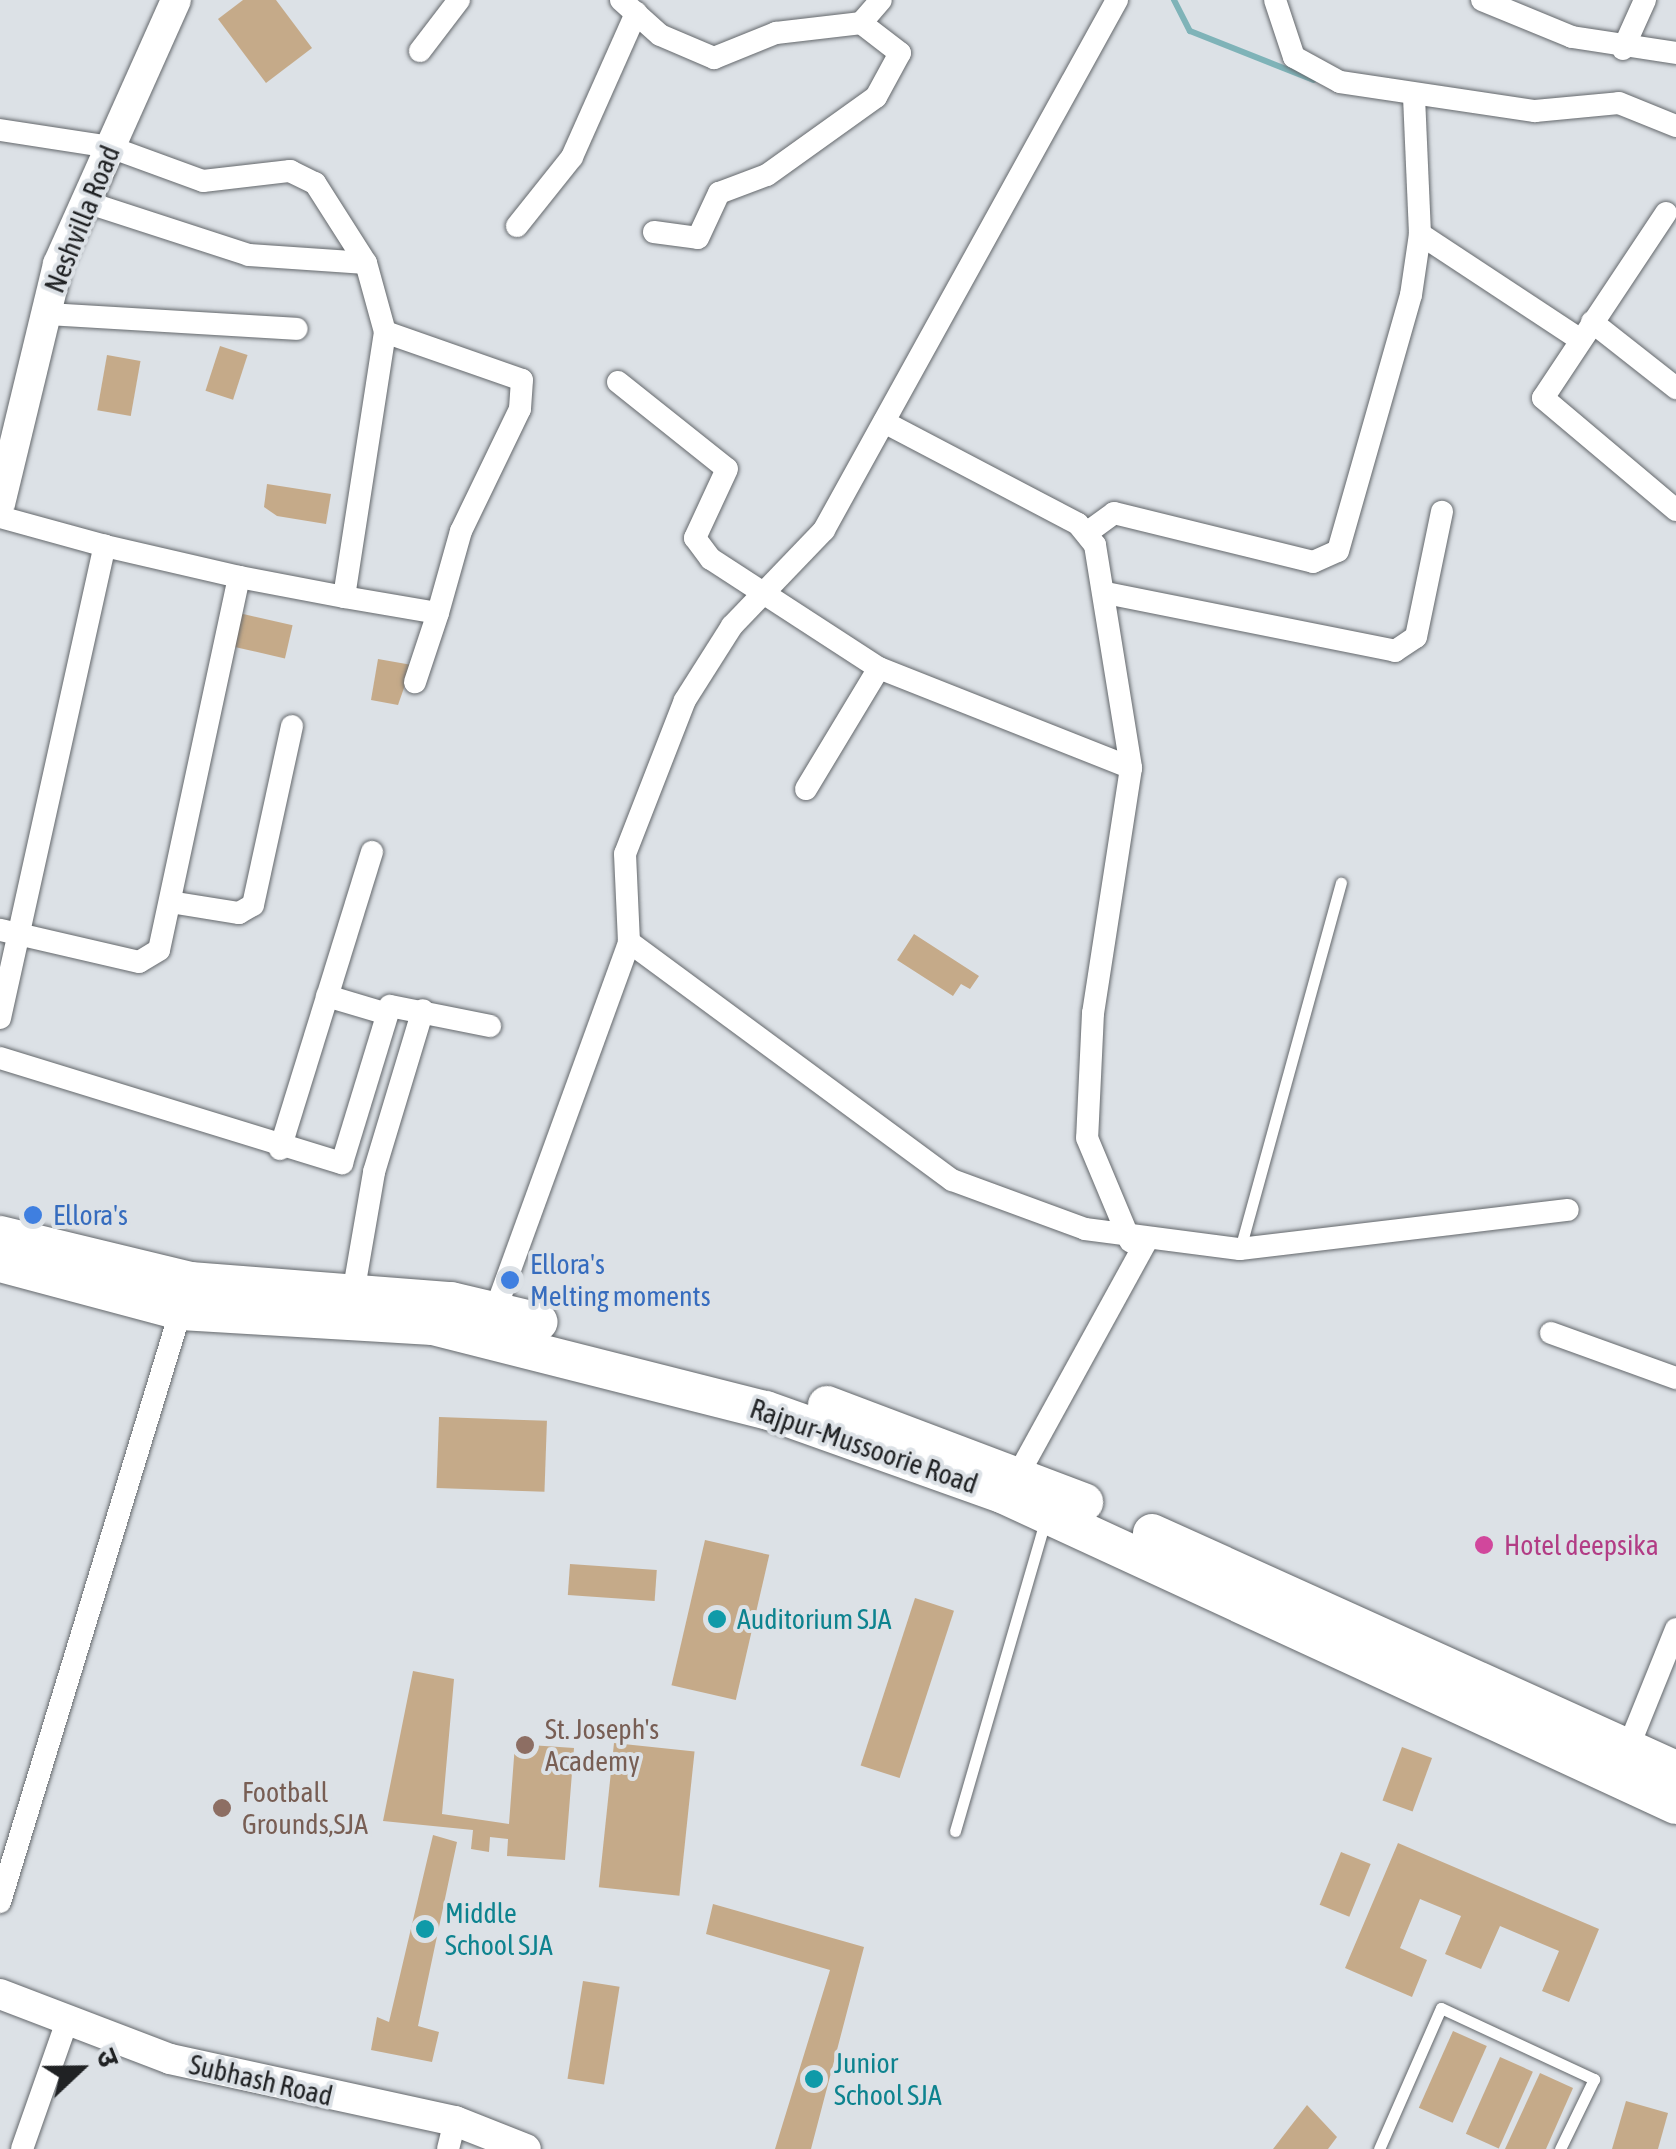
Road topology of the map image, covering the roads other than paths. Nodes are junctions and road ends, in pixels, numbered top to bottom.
1 (176, 0) edge
2 (459, 0) edge
3 (880, 0) edge
4 (1117, 0) edge
5 (1275, 0) edge
6 (1482, 0) edge
7 (1645, 0) edge
8 (628, 7) edge
9 (1528, 10) edge
10 (862, 23) junction
11 (1623, 49) junction
12 (420, 52) dead end
13 (1676, 53) edge
14 (1415, 103) junction
15 (1676, 126) edge
16 (0, 130) edge
17 (110, 146) junction
18 (86, 202) junction
19 (1666, 212) dead end
20 (518, 226) dead end
21 (654, 232) dead end
22 (1420, 234) junction
23 (366, 263) junction
24 (46, 314) junction
25 (298, 329) dead end
26 (1585, 330) junction
27 (385, 332) junction
28 (618, 382) dead end
29 (1676, 388) edge
30 (884, 422) junction
31 (0, 504) edge
32 (1676, 510) edge
33 (1442, 512) dead end
34 (0, 517) edge
35 (1088, 532) junction
36 (105, 546) junction
37 (239, 576) junction
38 (1106, 593) junction
39 (759, 595) junction
40 (344, 597) junction
41 (438, 612) junction
42 (879, 668) junction
43 (415, 682) dead end
44 (292, 726) dead end
45 (1131, 768) junction
46 (806, 788) dead end
47 (372, 852) dead end
48 (1340, 883) dead end
49 (170, 902) junction
50 (9, 931) edge
51 (629, 942) junction
52 (328, 996) junction
53 (423, 1010) junction
54 (384, 1013) junction
55 (0, 1018) edge
56 (490, 1026) dead end
57 (0, 1058) edge
58 (280, 1150) junction
59 (342, 1162) junction
60 (374, 1172) junction
61 (1568, 1210) dead end
62 (0, 1235) edge
63 (1138, 1242) junction
64 (1240, 1249) junction
65 (0, 1263) edge
66 (353, 1294) junction
67 (185, 1296) junction
68 (495, 1312) junction
69 (1551, 1333) dead end
70 (1676, 1378) edge
71 (1019, 1473) junction
72 (1047, 1514) junction
73 (1676, 1629) edge
74 (1623, 1759) junction
75 (1676, 1770) edge
76 (1676, 1805) edge
77 (954, 1832) dead end
78 (0, 1902) edge
79 (0, 1994) edge
80 (67, 2021) junction
81 (452, 2135) edge
82 (22, 2149) edge
83 (526, 2149) edge
84 (1379, 2149) edge
85 (1560, 2149) edge

1 - 17 street, Neshvilla Road
2 - 12 street
3 - 10 street
4 - 30 street
5 - 14 street
6 - 9 street
7 - 11 street
8 - 10 street
8 - 20 street
9 - 11 street
10 - 21 street
11 - 13 street
14 - 15 street
14 - 22 street
16 - 17 street
17 - 18 street, Neshvilla Road
17 - 23 street
18 - 23 street
18 - 24 street, Neshvilla Road
19 - 26 street
22 - 26 street
22 - 35 street
23 - 27 street
24 - 25 street
24 - 31 street, Neshvilla Road
26 - 29 street
26 - 32 street
27 - 40 street
27 - 41 street
28 - 39 street
30 - 35 street
30 - 39 street
33 - 38 street
34 - 36 street
35 - 38 street
36 - 37 street
36 - 50 street
37 - 40 street
37 - 49 street
38 - 45 street
39 - 42 street
39 - 51 street
40 - 41 street
41 - 43 street
42 - 45 street
42 - 46 street
44 - 49 street
45 - 63 street
47 - 52 street
48 - 64 lane
49 - 50 street
50 - 55 street
51 - 63 street
51 - 68 street
52 - 54 street
52 - 58 street
53 - 54 street
53 - 56 street
53 - 60 street
54 - 59 street
57 - 58 street
58 - 59 street
59 - 60 street
60 - 66 street
61 - 64 street
62 - 67 main road, Rajpur-Mussoorie Road
63 - 64 street
63 - 71 street
65 - 67 main road, Rajpur-Mussoorie Road
66 - 67 main road, Rajpur-Mussoorie Road
66 - 68 main road, Rajpur-Mussoorie Road
67 - 72 main road, Rajpur-Mussoorie Road
67 - 78 street
68 - 71 main road, Rajpur-Mussoorie Road
69 - 70 street
71 - 74 main road, Rajpur-Mussoorie Road
72 - 74 main road, Rajpur-Mussoorie Road
72 - 77 lane
73 - 74 street
74 - 75 main road, Rajpur-Mussoorie Road
74 - 76 main road, Rajpur-Mussoorie Road
79 - 80 street, Subhash Road
80 - 81 street, Subhash Road
80 - 82 street
81 - 83 street, Subhash Road
84 - 85 lane

